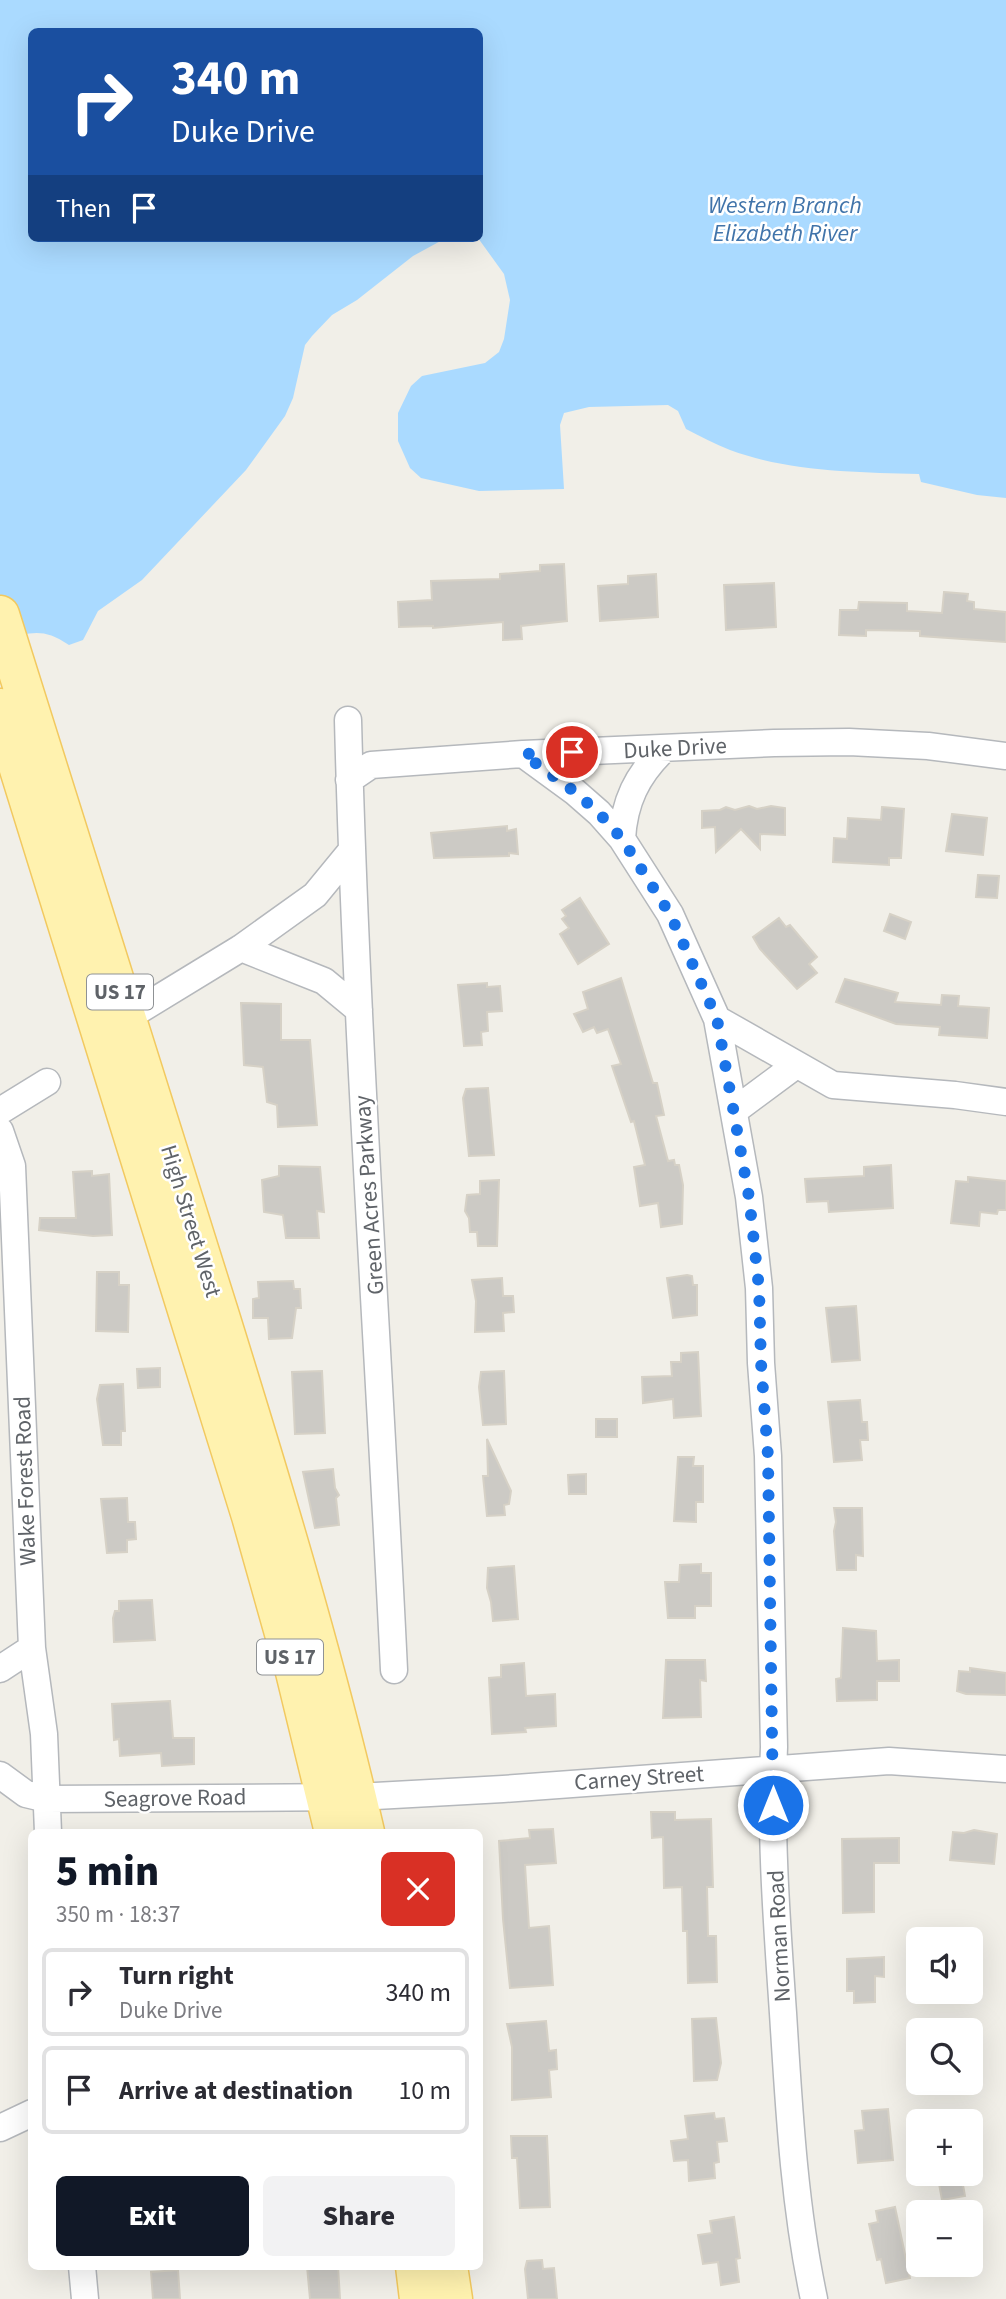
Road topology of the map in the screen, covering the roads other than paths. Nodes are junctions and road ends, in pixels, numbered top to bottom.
1 (0, 615) edge
2 (13, 703) edge
3 (348, 720) dead end
4 (664, 749) junction
5 (523, 754) junction
6 (1006, 756) edge
7 (349, 780) junction
8 (622, 839) junction
9 (352, 850) junction
10 (242, 948) junction
11 (359, 1010) junction
12 (128, 1017) junction
13 (717, 1019) junction
14 (796, 1065) junction
15 (47, 1082) dead end
16 (1006, 1102) edge
17 (0, 1111) edge
18 (734, 1111) junction
19 (0, 1131) edge
20 (32, 1648) junction
21 (0, 1669) edge
22 (394, 1670) dead end
23 (773, 1768) junction
24 (1006, 1769) edge
25 (0, 1775) edge
26 (47, 1799) junction
27 (345, 1815) edge
28 (48, 1829) edge
29 (28, 2115) edge
30 (0, 2128) edge
31 (82, 2270) edge
32 (415, 2270) edge
33 (449, 2270) edge
34 (85, 2299) edge
35 (419, 2299) edge
36 (453, 2299) edge
37 (814, 2299) edge

1 - 2 main road, High Street West / US 17
2 - 12 main road, High Street West / US 17
2 - 27 main road, High Street West / US 17
3 - 7 street, Green Acres Parkway
4 - 5 street, Duke Drive
4 - 6 street, Duke Drive
4 - 8 street
5 - 7 street, Duke Drive
5 - 8 street, Norman Road
7 - 9 street, Green Acres Parkway
8 - 13 street, Norman Road
9 - 10 street
9 - 11 street, Green Acres Parkway
10 - 11 street
10 - 12 street
11 - 22 street, Green Acres Parkway
12 - 27 main road, High Street West / US 17
13 - 14 street
13 - 18 street, Norman Road
14 - 16 street
14 - 18 street
15 - 17 street
18 - 23 street, Norman Road
19 - 20 street, Wake Forest Road
20 - 21 street
20 - 26 street, Wake Forest Road
23 - 24 street, Carney Street
23 - 27 street, Carney Street
23 - 37 street, Norman Road
25 - 26 street, Seagrove Road
26 - 27 street, Seagrove Road
26 - 28 street, Wake Forest Road
29 - 30 street
31 - 34 street
32 - 35 main road
33 - 36 main road

